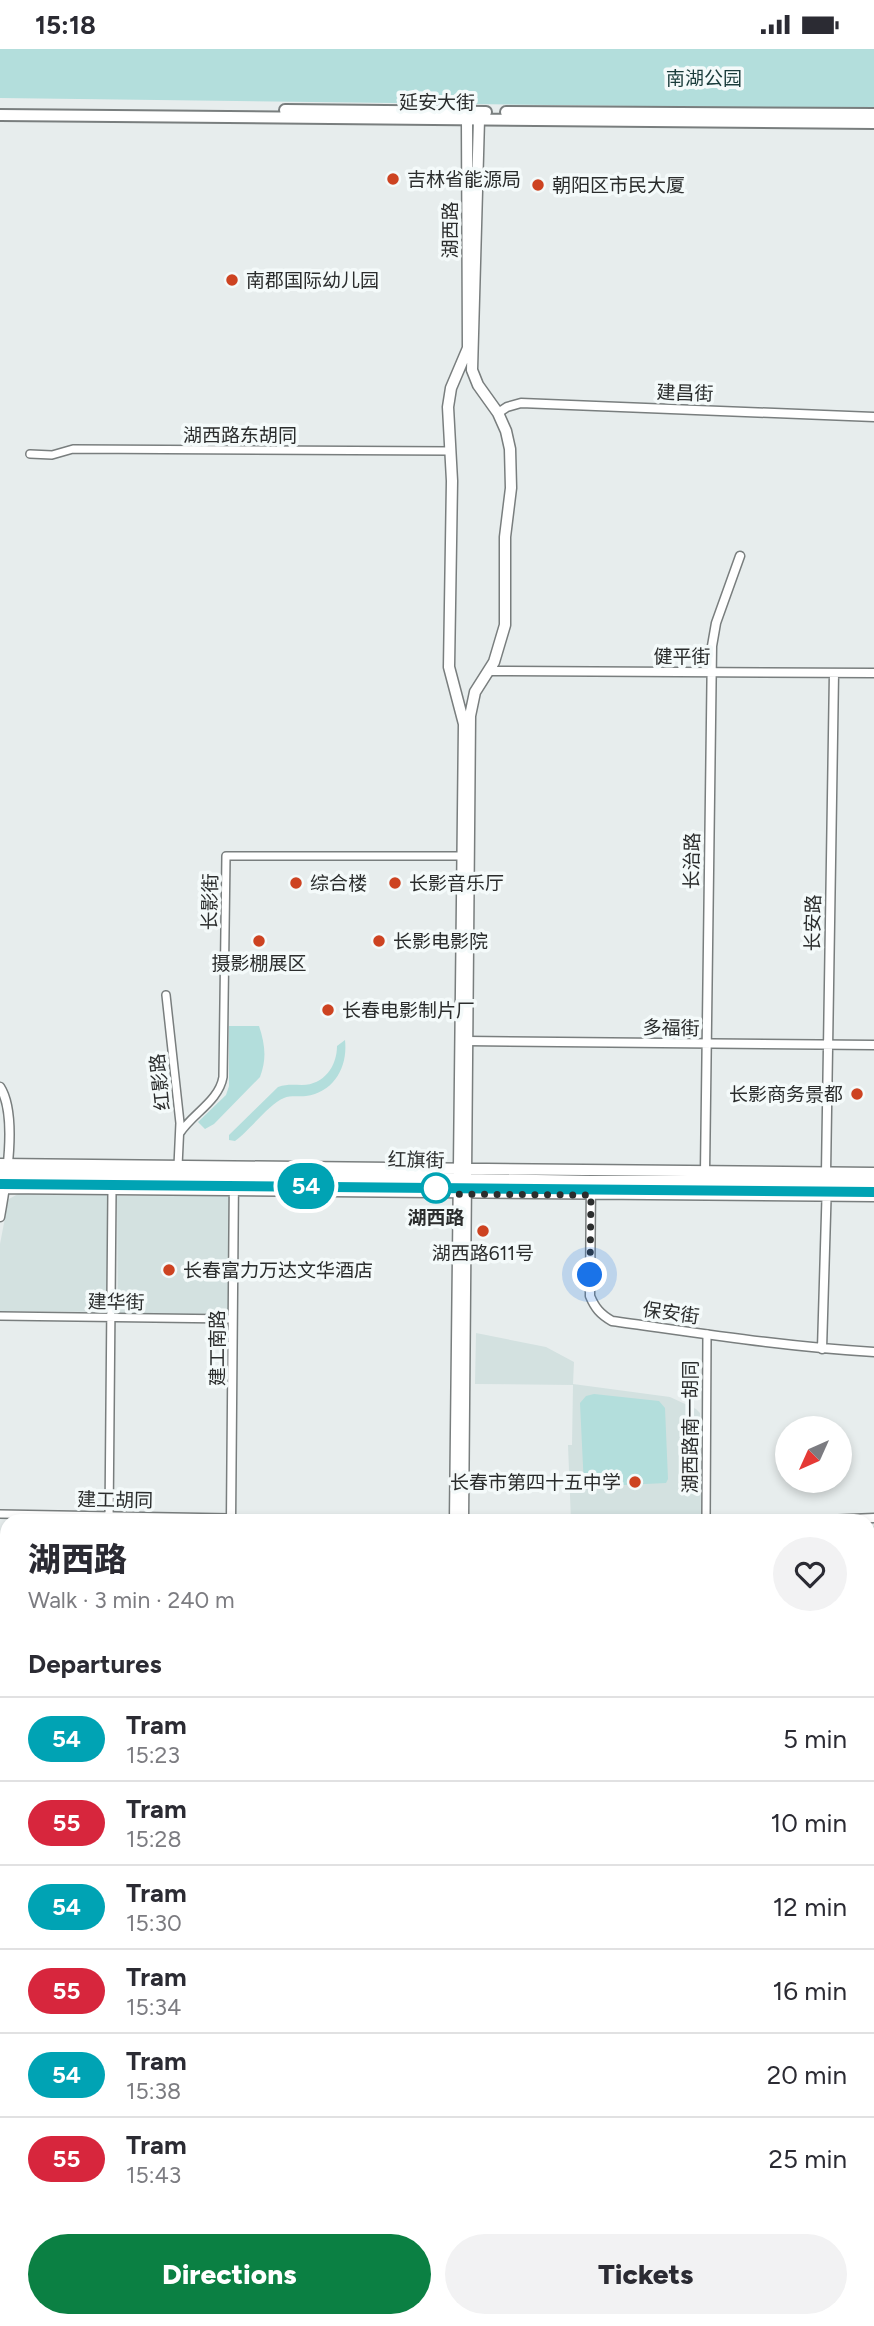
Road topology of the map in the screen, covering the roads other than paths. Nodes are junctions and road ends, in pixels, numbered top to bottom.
1 (0, 108) edge
2 (874, 114) edge
3 (0, 115) edge
4 (473, 117) junction
5 (874, 123) edge
6 (498, 414) junction
7 (874, 417) edge
8 (451, 451) junction
9 (30, 454) dead end
10 (740, 556) dead end
11 (489, 671) junction
12 (711, 672) junction
13 (834, 673) junction
14 (874, 673) edge
15 (465, 856) junction
16 (166, 995) dead end
17 (467, 1041) junction
18 (706, 1044) junction
19 (827, 1045) junction
20 (874, 1045) edge
21 (0, 1087) edge
22 (180, 1133) junction
23 (178, 1166) junction
24 (3, 1169) edge
25 (705, 1172) junction
26 (874, 1173) edge
27 (463, 1174) junction
28 (234, 1175) junction
29 (826, 1177) junction
30 (590, 1181) junction
31 (874, 1181) edge
32 (3, 1189) edge
33 (112, 1190) junction
34 (234, 1192) junction
35 (463, 1194) junction
36 (591, 1195) junction
37 (827, 1197) junction
38 (874, 1197) edge
39 (0, 1217) edge
40 (0, 1316) edge
41 (112, 1318) junction
42 (232, 1319) junction
43 (707, 1334) junction
44 (822, 1349) junction
45 (874, 1352) edge
46 (109, 1514) edge
47 (230, 1514) edge
48 (455, 1514) edge
49 (463, 1514) edge
50 (706, 1514) edge

1 - 4 main road, 延安大街
2 - 4 main road, 延安大街
3 - 4 main road, 延安大街
4 - 5 main road, 延安大街
4 - 6 main road, 湖西路
4 - 8 main road, 湖西路
6 - 7 street, 建昌街
6 - 11 main road, 湖西路
8 - 9 street, 湖西路东胡同
8 - 15 main road, 湖西路
10 - 12 street, 长治路
11 - 12 street, 健平街
11 - 15 main road, 湖西路
12 - 13 street, 健平街
12 - 18 street, 长治路
13 - 14 street, 健平街
13 - 19 street, 长安路
15 - 17 main road, 湖西路
15 - 22 street, 长影街
15 - 27 main road, 湖西路
16 - 22 street, 红影路
17 - 18 street, 多福街
17 - 27 main road, 湖西路
18 - 19 street, 多福街
18 - 25 street, 长治路
19 - 20 street, 多福街
19 - 29 street, 长安路
21 - 24 street
22 - 23 street, 红影路
23 - 24 main road, 红旗街
23 - 27 main road, 红旗街
24 - 28 main road, 红旗街
24 - 32 street
25 - 27 main road, 红旗街
25 - 29 main road, 红旗街
26 - 29 main road, 红旗街
27 - 28 main road, 红旗街
27 - 30 main road, 红旗街
27 - 35 main road, 湖西路
28 - 34 street, 建工南路
29 - 30 main road, 红旗街
29 - 31 main road, 红旗街
29 - 37 street, 长安路
30 - 36 street, 保安街
32 - 33 street
32 - 39 street
33 - 34 street
33 - 41 street
34 - 35 street
34 - 42 street, 建工南路
35 - 36 street
35 - 48 main road, 湖西路
35 - 49 main road, 湖西路
36 - 37 street
36 - 43 street, 保安街
37 - 38 street
37 - 44 street, 长安路
40 - 41 street, 建华街
41 - 42 street, 建华街
41 - 46 street
42 - 47 street, 建工南路
43 - 44 street, 保安街
43 - 50 street, 湖西路南一胡同
44 - 45 street, 保安街

